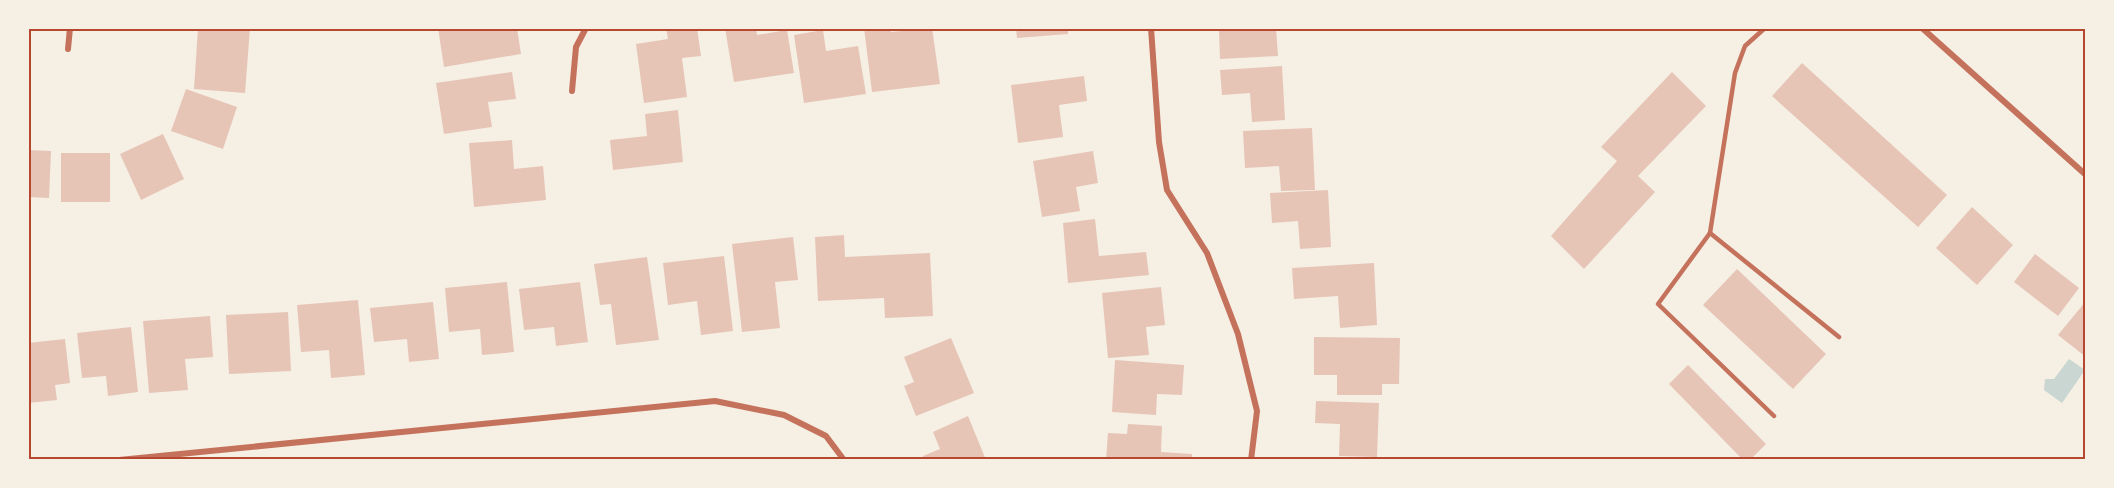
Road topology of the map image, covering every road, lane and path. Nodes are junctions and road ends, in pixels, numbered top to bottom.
1 (70, 28) edge
2 (586, 28) edge
3 (1151, 28) edge
4 (1765, 28) edge
5 (1922, 28) edge
6 (68, 48) dead end
7 (572, 91) dead end
8 (2085, 175) edge
9 (1710, 233) junction
10 (1839, 337) dead end
11 (1774, 416) dead end
12 (118, 459) edge
13 (844, 459) edge
14 (1251, 459) edge

1 - 6 street
2 - 7 street
3 - 14 street
4 - 9 lane
5 - 8 street
9 - 10 lane
9 - 11 lane
12 - 13 street

